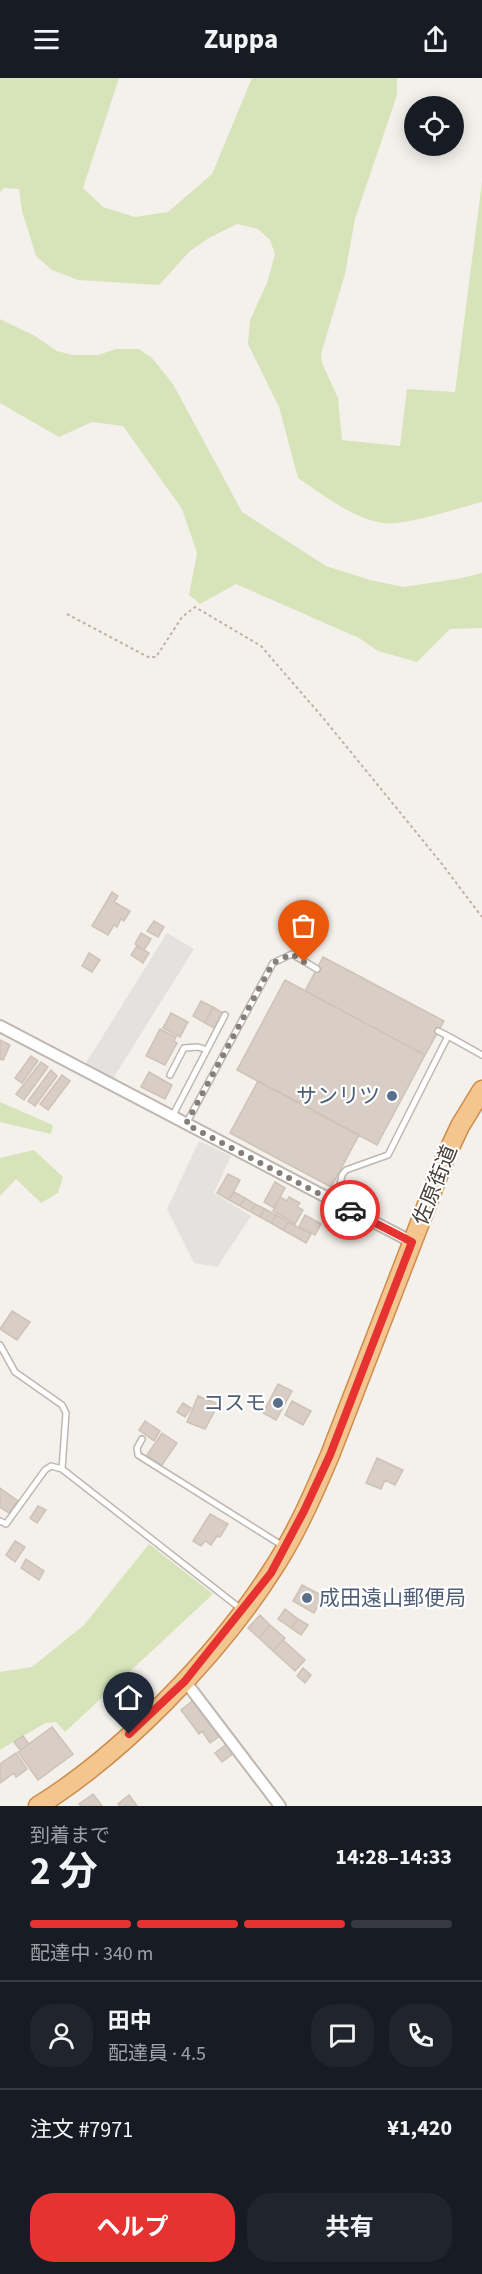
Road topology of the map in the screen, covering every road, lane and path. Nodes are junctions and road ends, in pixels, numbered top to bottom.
1 (67, 614) dead end
2 (482, 917) edge
3 (317, 969) dead end
4 (225, 1016) dead end
5 (0, 1026) edge
6 (438, 1031) dead end
7 (448, 1036) junction
8 (207, 1050) junction
9 (482, 1055) edge
10 (170, 1075) dead end
11 (482, 1090) edge
12 (172, 1116) junction
13 (186, 1124) junction
14 (336, 1203) junction
15 (412, 1242) junction
16 (0, 1345) edge
17 (142, 1439) dead end
18 (62, 1469) junction
19 (0, 1521) edge
20 (285, 1547) junction
21 (243, 1611) junction
22 (185, 1681) junction
23 (38, 1806) edge
24 (280, 1806) edge

1 - 2 path
3 - 13 lane
4 - 8 lane
5 - 12 street
6 - 7 lane
7 - 9 lane
7 - 14 lane
8 - 10 lane
8 - 12 lane
11 - 15 highway, 佐原街道
12 - 13 street
13 - 14 street
14 - 15 street
15 - 20 highway, 佐原街道
16 - 18 lane
17 - 20 lane
18 - 19 lane
18 - 21 lane
20 - 21 highway, 佐原街道
21 - 22 highway, 佐原街道
22 - 23 highway, 佐原街道
22 - 24 street

